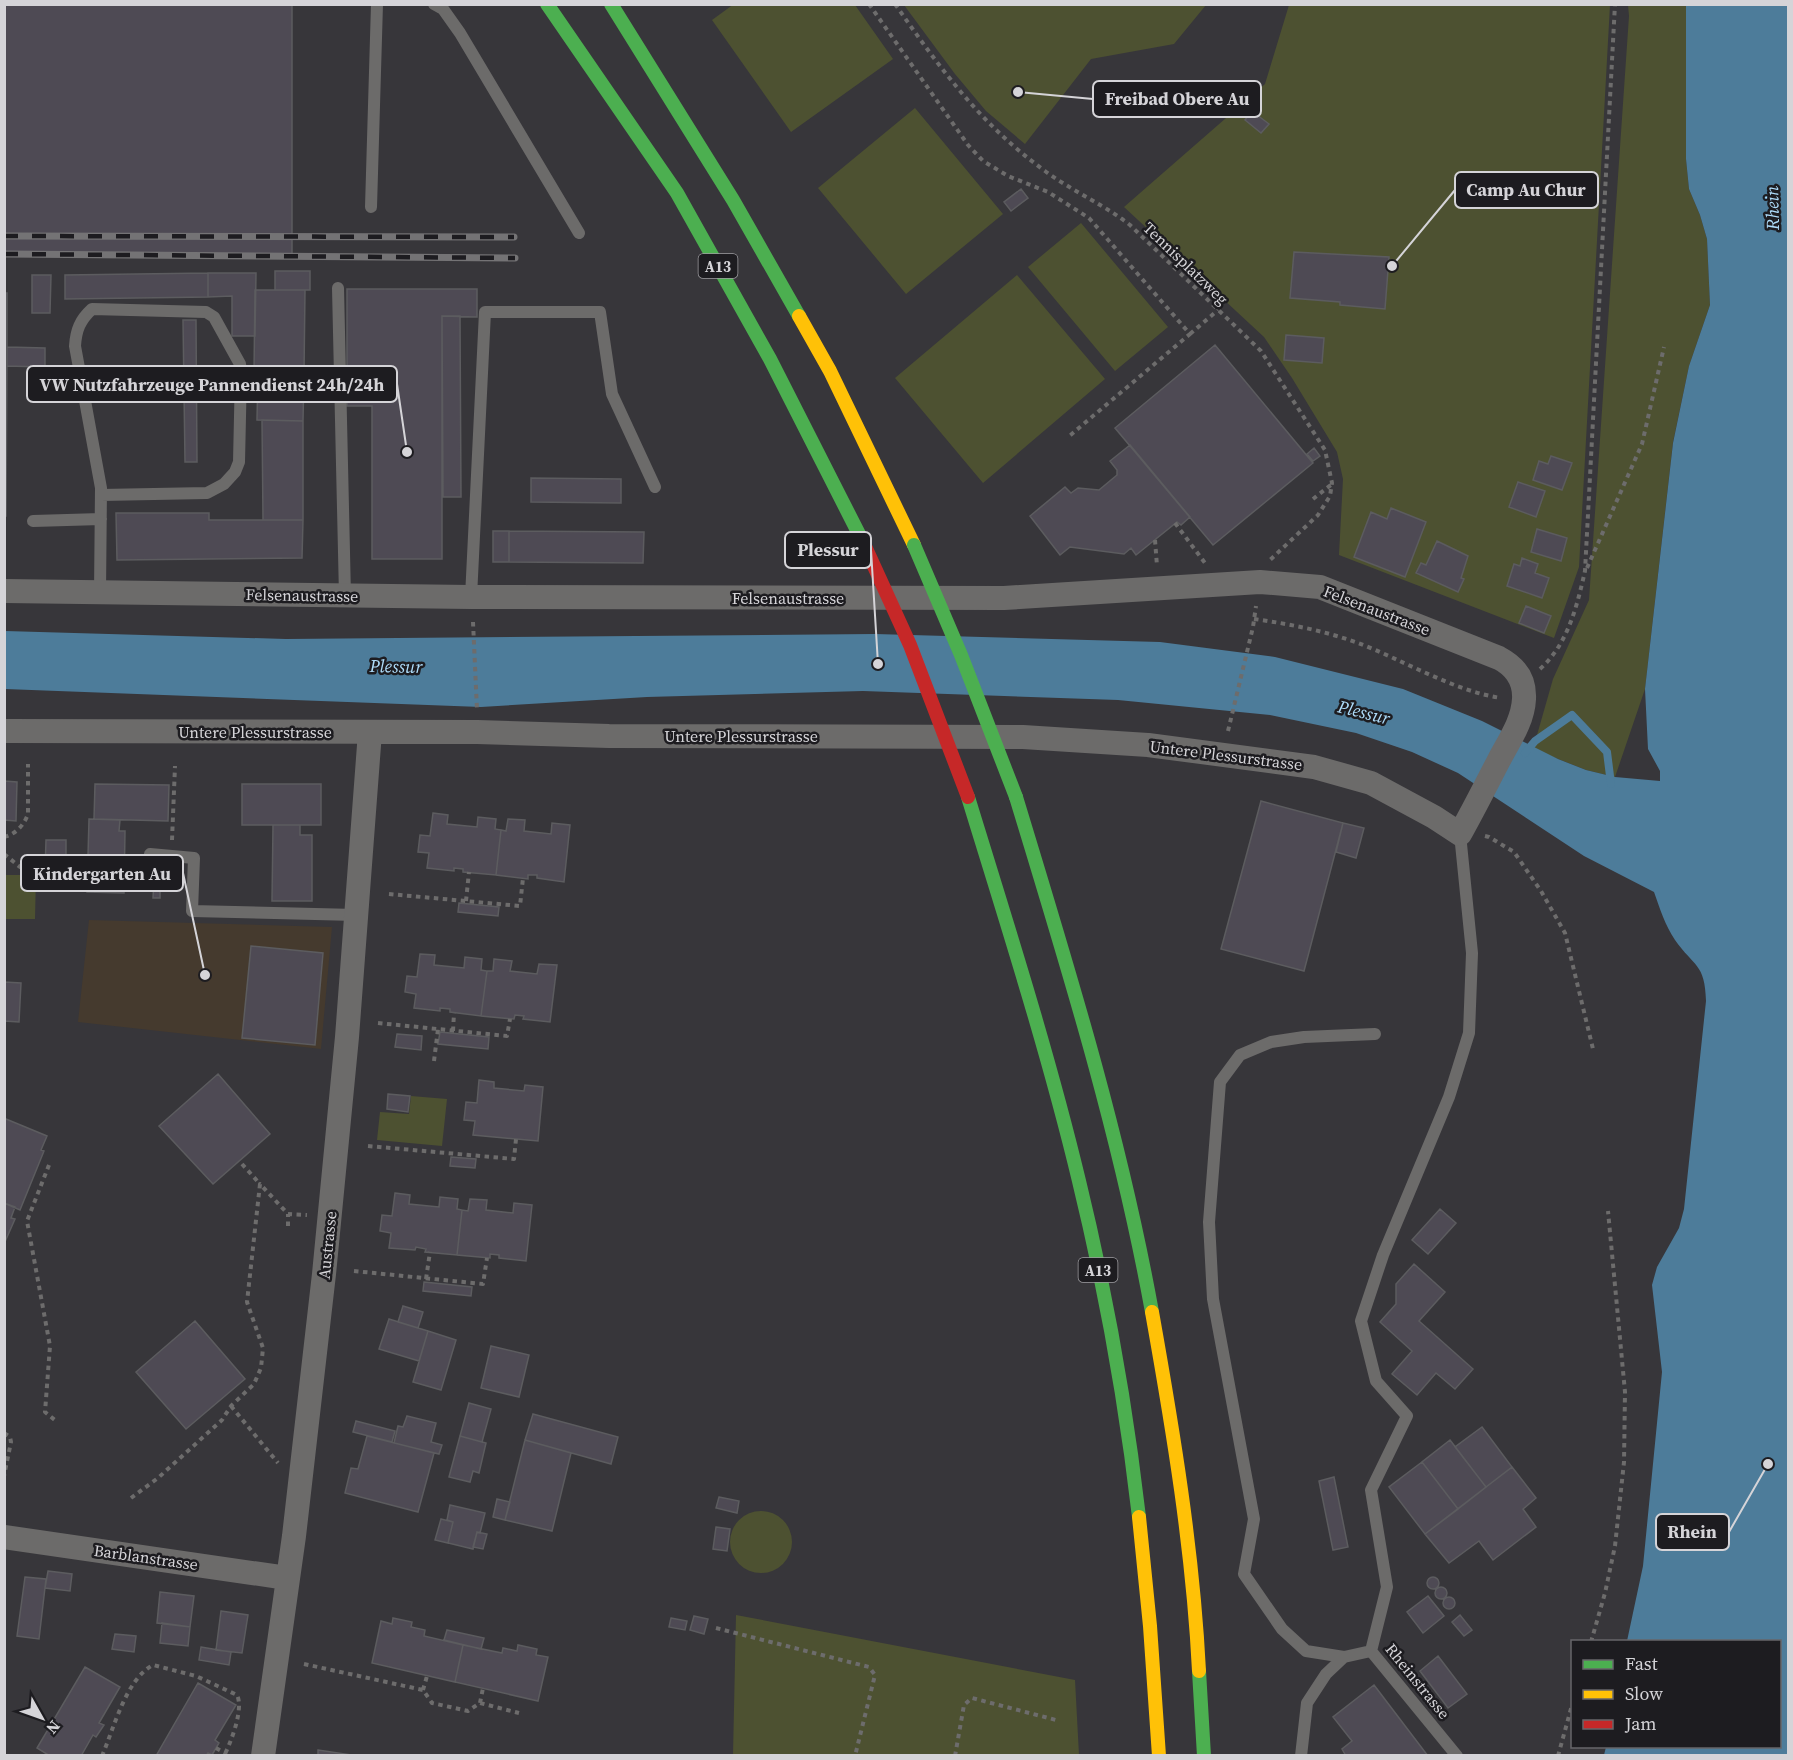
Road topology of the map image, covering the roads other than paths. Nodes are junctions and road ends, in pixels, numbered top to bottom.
1 (377, 4) edge
2 (434, 4) edge
3 (547, 4) edge
4 (611, 4) edge
5 (371, 207) dead end
6 (579, 233) dead end
7 (338, 288) dead end
8 (656, 487) dead end
9 (101, 495) junction
10 (101, 519) junction
11 (33, 521) dead end
12 (4, 591) edge
13 (99, 592) junction
14 (345, 596) junction
15 (471, 597) junction
16 (4, 731) edge
17 (370, 732) junction
18 (1460, 834) junction
19 (150, 854) dead end
20 (356, 915) junction
21 (1375, 1034) dead end
22 (4, 1537) edge
23 (287, 1578) junction
24 (1371, 1651) junction
25 (1344, 1657) junction
26 (263, 1755) edge
27 (1159, 1755) edge
28 (1204, 1755) edge
29 (1301, 1755) edge
30 (1457, 1755) edge

1 - 5 lane
2 - 6 lane
3 - 27 highway, A13, bridge
4 - 28 highway, A13, bridge
7 - 14 lane
8 - 15 lane
9 - 9 lane
9 - 10 lane
10 - 11 lane
10 - 13 lane
12 - 13 street, Felsenaustrasse
13 - 14 street, Felsenaustrasse
14 - 15 street, Felsenaustrasse
15 - 18 street, Felsenaustrasse
16 - 17 street, Untere Plessurstrasse
17 - 18 street, Untere Plessurstrasse
17 - 20 street, Austrasse
18 - 24 lane, Rheinstrasse
19 - 20 lane
20 - 23 street, Austrasse
21 - 25 lane
22 - 23 street, Barblanstrasse
23 - 26 street, Austrasse
24 - 25 lane
24 - 30 lane, Rheinstrasse
25 - 29 lane

